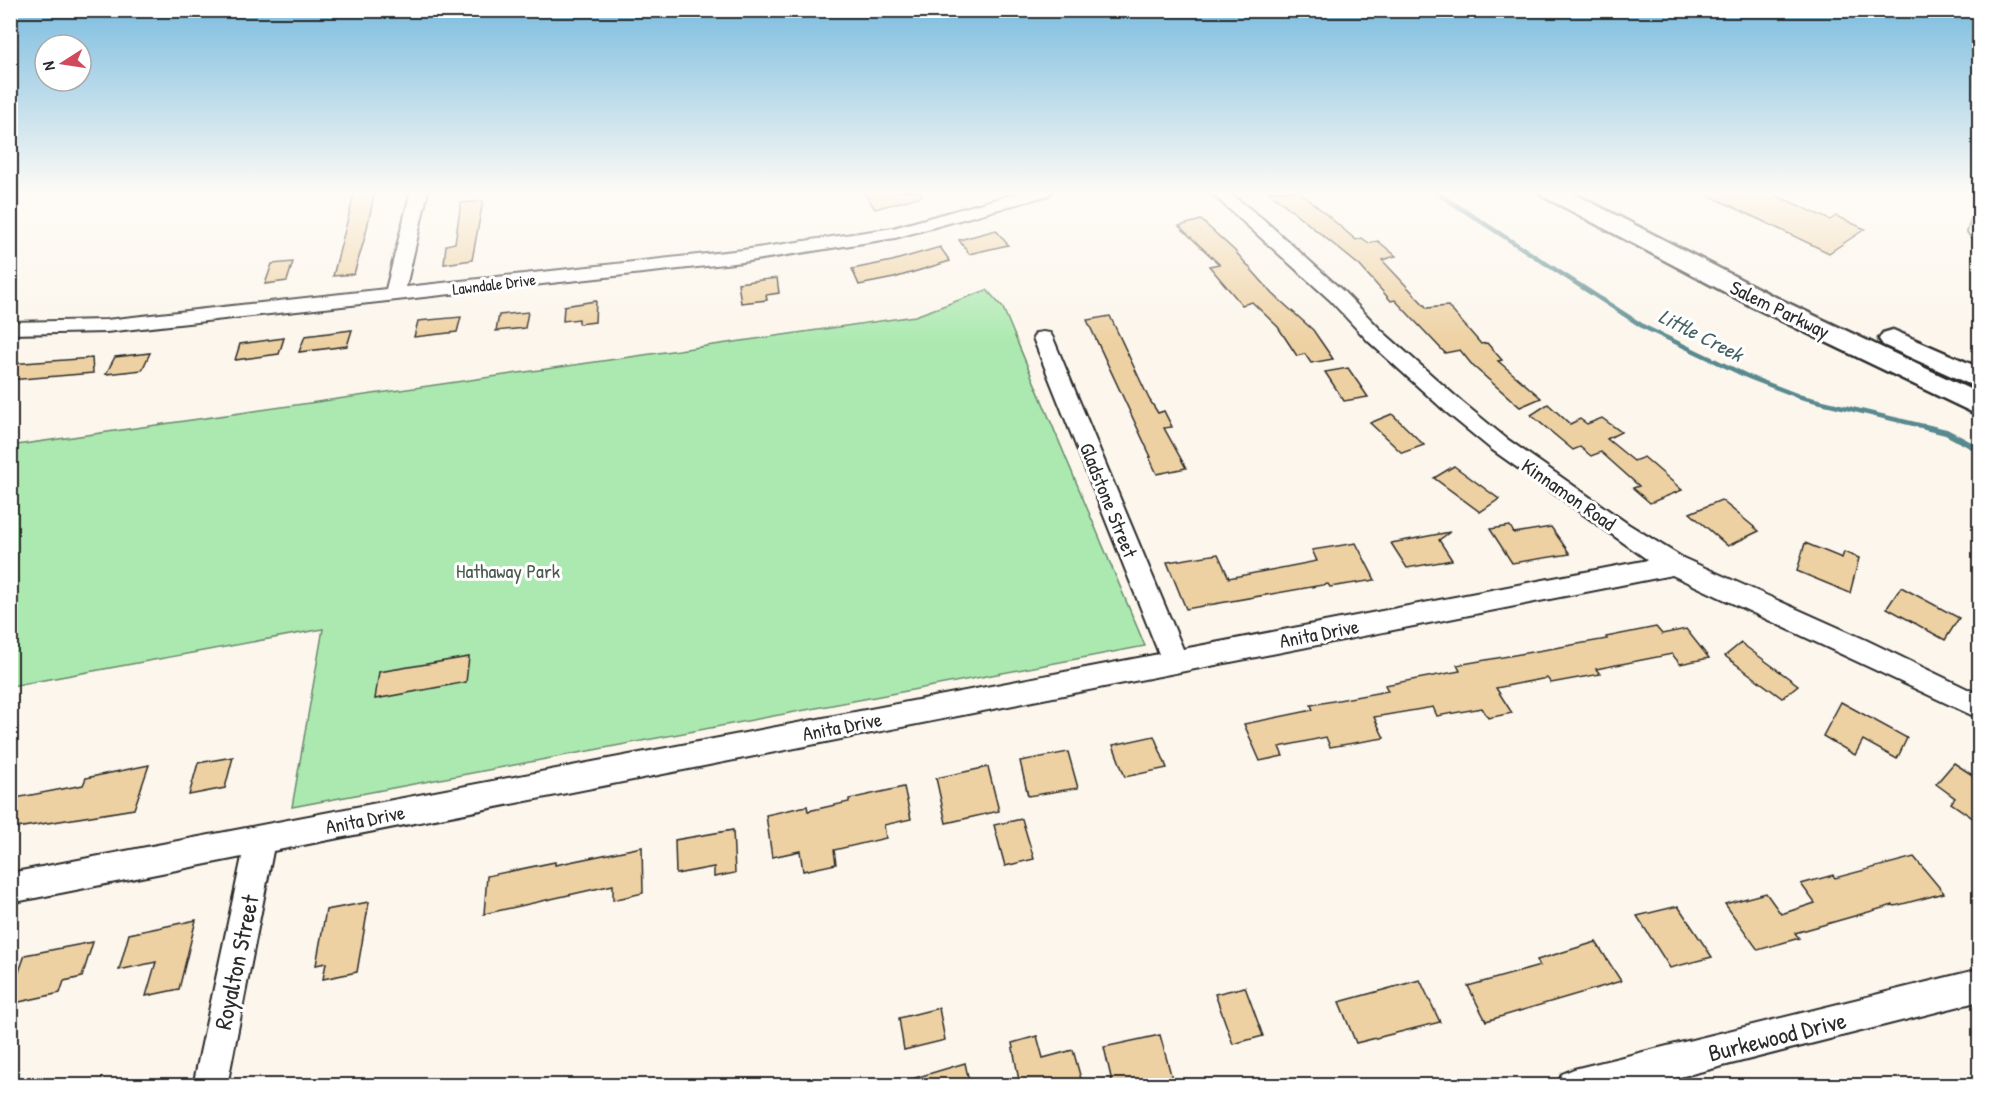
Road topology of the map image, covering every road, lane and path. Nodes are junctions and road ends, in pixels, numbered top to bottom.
1 (407, 242) edge
2 (835, 242) edge
3 (1275, 242) edge
4 (1649, 242) edge
5 (1682, 242) edge
6 (394, 296) junction
7 (10, 328) edge
8 (1043, 338) dead end
9 (1980, 380) edge
10 (1980, 406) edge
11 (1674, 565) junction
12 (1175, 662) junction
13 (1980, 708) edge
14 (261, 839) junction
15 (10, 888) edge
16 (1980, 985) edge
17 (210, 1086) edge
18 (1574, 1086) edge

1 - 6 street
2 - 6 street, Lawndale Drive
3 - 11 street, Kinnamon Road
4 - 10 highway, Salem Parkway
5 - 9 highway, Salem Parkway
6 - 7 street, Lawndale Drive
8 - 12 street, Gladstone Street
11 - 12 street, Anita Drive
11 - 13 street, Kinnamon Road
12 - 14 street, Anita Drive
14 - 15 street, Anita Drive
14 - 17 street, Royalton Street
16 - 18 street, Burkewood Drive

